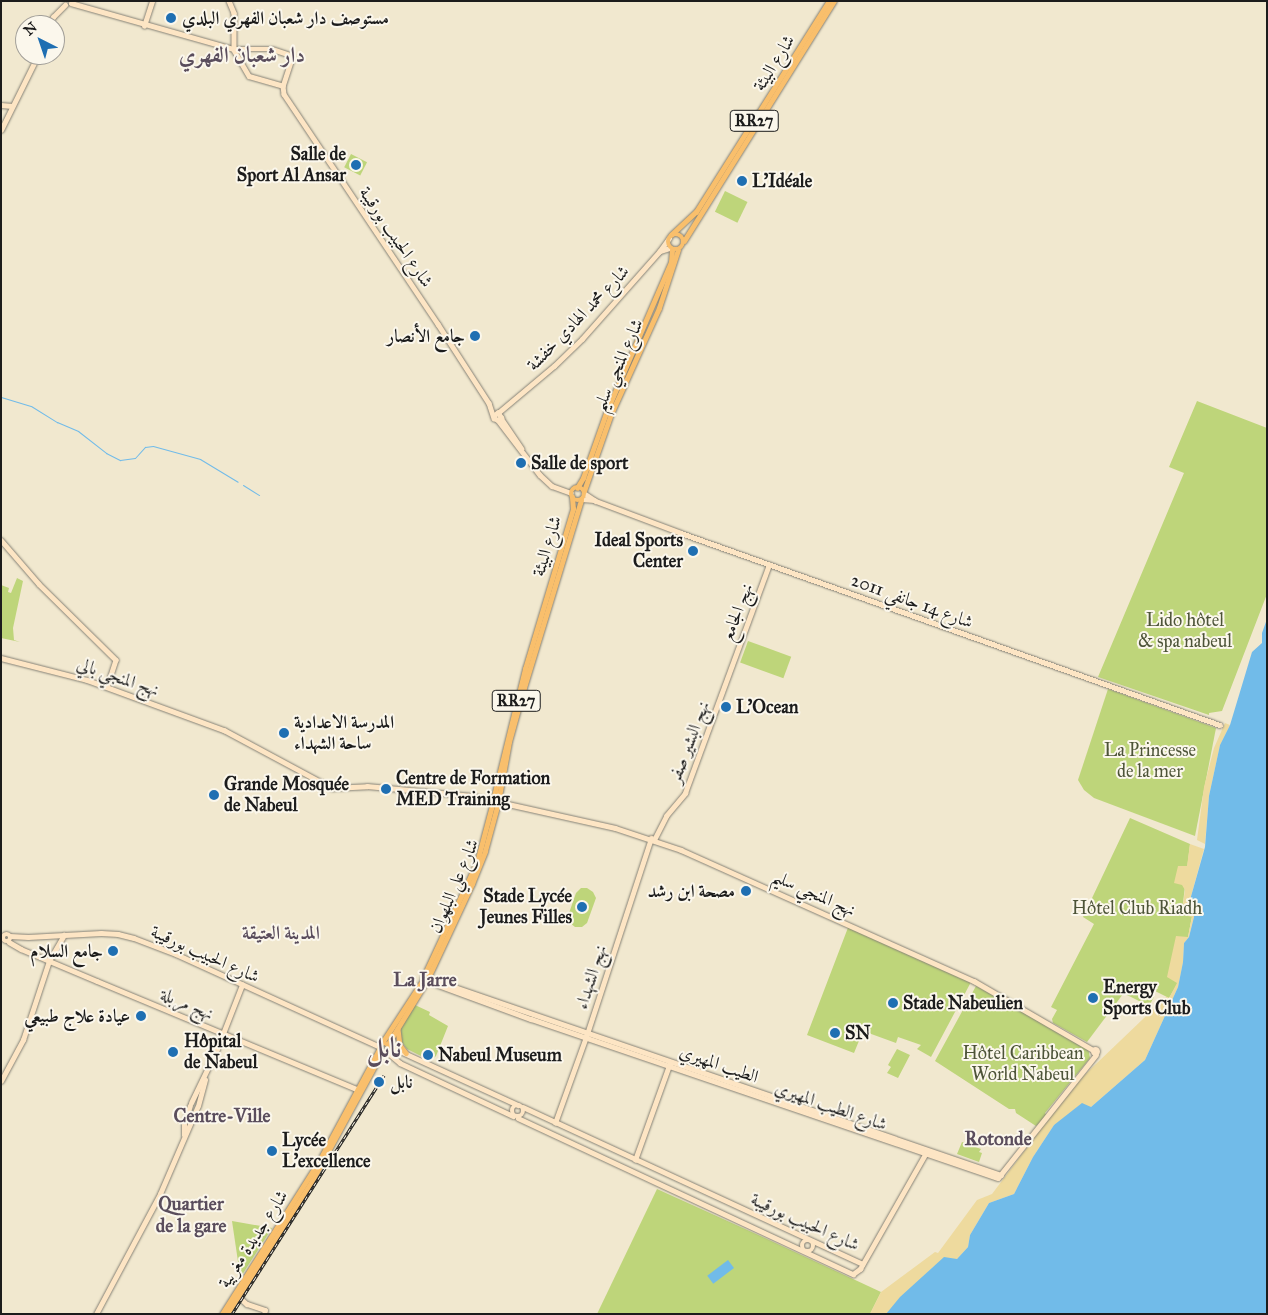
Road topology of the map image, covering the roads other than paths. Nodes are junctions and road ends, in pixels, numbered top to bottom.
1 (152, 1) edge
2 (229, 1) edge
3 (828, 1) edge
4 (834, 1) edge
5 (68, 3) edge
6 (55, 15) edge
7 (144, 26) junction
8 (234, 49) junction
9 (33, 65) edge
10 (283, 86) junction
11 (1, 105) edge
12 (12, 106) junction
13 (1, 130) edge
14 (670, 237) junction
15 (684, 240) junction
16 (671, 249) junction
17 (678, 250) junction
18 (659, 252) junction
19 (498, 416) junction
20 (573, 492) junction
21 (584, 492) junction
22 (581, 500) junction
23 (596, 500) junction
24 (1, 540) edge
25 (770, 565) junction
26 (547, 603) junction
27 (1, 658) edge
28 (728, 675) joint
29 (107, 687) junction
30 (1220, 725) dead end
31 (337, 789) joint
32 (496, 800) junction
33 (653, 839) junction
34 (6, 935) edge
35 (64, 935) junction
36 (25, 937) junction
37 (5, 942) edge
38 (21, 949) junction
39 (49, 961) junction
40 (426, 979) junction
41 (242, 985) junction
42 (399, 1026) junction
43 (222, 1034) junction
44 (587, 1036) junction
45 (384, 1047) junction
46 (406, 1052) junction
47 (670, 1064) junction
48 (206, 1074) junction
49 (1, 1081) edge
50 (358, 1089) junction
51 (191, 1105) junction
52 (520, 1106) junction
53 (197, 1107) junction
54 (515, 1116) junction
55 (555, 1123) junction
56 (184, 1136) junction
57 (926, 1152) junction
58 (635, 1160) junction
59 (1000, 1176) joint
60 (810, 1241) junction
61 (805, 1252) junction
62 (863, 1264) junction
63 (238, 1296) junction
64 (96, 1314) edge
65 (222, 1314) edge
66 (227, 1314) edge
67 (265, 1314) edge

1 - 7 street
2 - 8 street
3 - 14 main road, شارع البيئة / RR27
4 - 15 main road, شارع البيئة / RR27
5 - 6 street
5 - 7 street
7 - 8 street
8 - 10 street
8 - 10 street
9 - 12 street
10 - 19 street, شارع الحبيب بورقيبة
11 - 12 street
12 - 13 street
14 - 15 main road
14 - 16 main road
14 - 18 street, شارع محمد الهادي خفشة
15 - 17 main road, RR27
16 - 17 main road
16 - 18 street
16 - 20 main road, شارع المنجي سليم
17 - 21 main road, شارع المنجي سليم
18 - 19 street, شارع محمد الهادي خفشة
19 - 20 street, شارع الحبيب بورقيبة
20 - 21 main road
20 - 22 main road
20 - 26 main road, شارع البيئة / RR27
21 - 22 main road, شارع المنجي سليم
21 - 23 street
22 - 23 street
22 - 26 main road, شارع البيئة / RR27
23 - 25 street, شارع 14 جانفي 2011
24 - 29 street
25 - 28 street, نهج الجامع
25 - 30 street, شارع 14 جانفي 2011
26 - 32 main road, شارع علي البلهوان / RR27
27 - 29 street, نهج المنجي بالي
28 - 33 street, نهج البشير صفر
29 - 31 street, نهج المنجي بالي
31 - 32 street, نهج المنجي سليم
32 - 33 street, نهج المنجي سليم
32 - 40 main road, شارع علي البلهوان / RR27
33 - 44 street, نهج الشهداء
33 - 59 street, نهج المنجي سليم
34 - 36 street, شارع الحبيب بورقيبة
34 - 37 street
35 - 36 street, شارع الحبيب بورقيبة
35 - 39 street
35 - 41 street, شارع الحبيب بورقيبة
36 - 38 street
37 - 38 street, نهج مربلة
38 - 39 street, نهج مربلة
39 - 43 street, نهج مربلة
39 - 49 street
40 - 42 main road, شارع علي البلهوان / RR27
40 - 44 street, شارع الطيب المهيري
40 - 45 main road, شارع علي البلهوان / RR27
41 - 43 street
41 - 45 street, شارع الحبيب بورقيبة
42 - 45 main road, شارع علي البلهوان / RR27
42 - 46 main road
43 - 48 street
43 - 50 street, نهج مربلة
44 - 47 street, شارع الطيب المهيري
44 - 55 street, نهج الشهداء
45 - 46 street, شارع الحبيب بورقيبة
45 - 50 main road, شارع جديدة مغربية
45 - 54 street, شارع الحبيب بورقيبة
46 - 52 street, شارع الحبيب بورقيبة
47 - 57 street, شارع الطيب المهيري
47 - 58 street
48 - 51 street
48 - 53 street
50 - 63 main road, شارع جديدة مغربية
50 - 65 main road, شارع جديدة مغربية
51 - 53 street
51 - 56 street
52 - 54 street
52 - 54 street
52 - 55 street, شارع الحبيب بورقيبة
53 - 56 street
54 - 61 street, شارع الحبيب بورقيبة
55 - 58 street, شارع الحبيب بورقيبة
56 - 64 street
57 - 59 street, شارع الطيب المهيري
57 - 62 street
58 - 60 street, شارع الحبيب بورقيبة
60 - 61 street
60 - 61 street
60 - 62 street, شارع الحبيب بورقيبة
61 - 62 street, شارع الحبيب بورقيبة
63 - 66 main road, شارع جديدة مغربية
63 - 67 street

